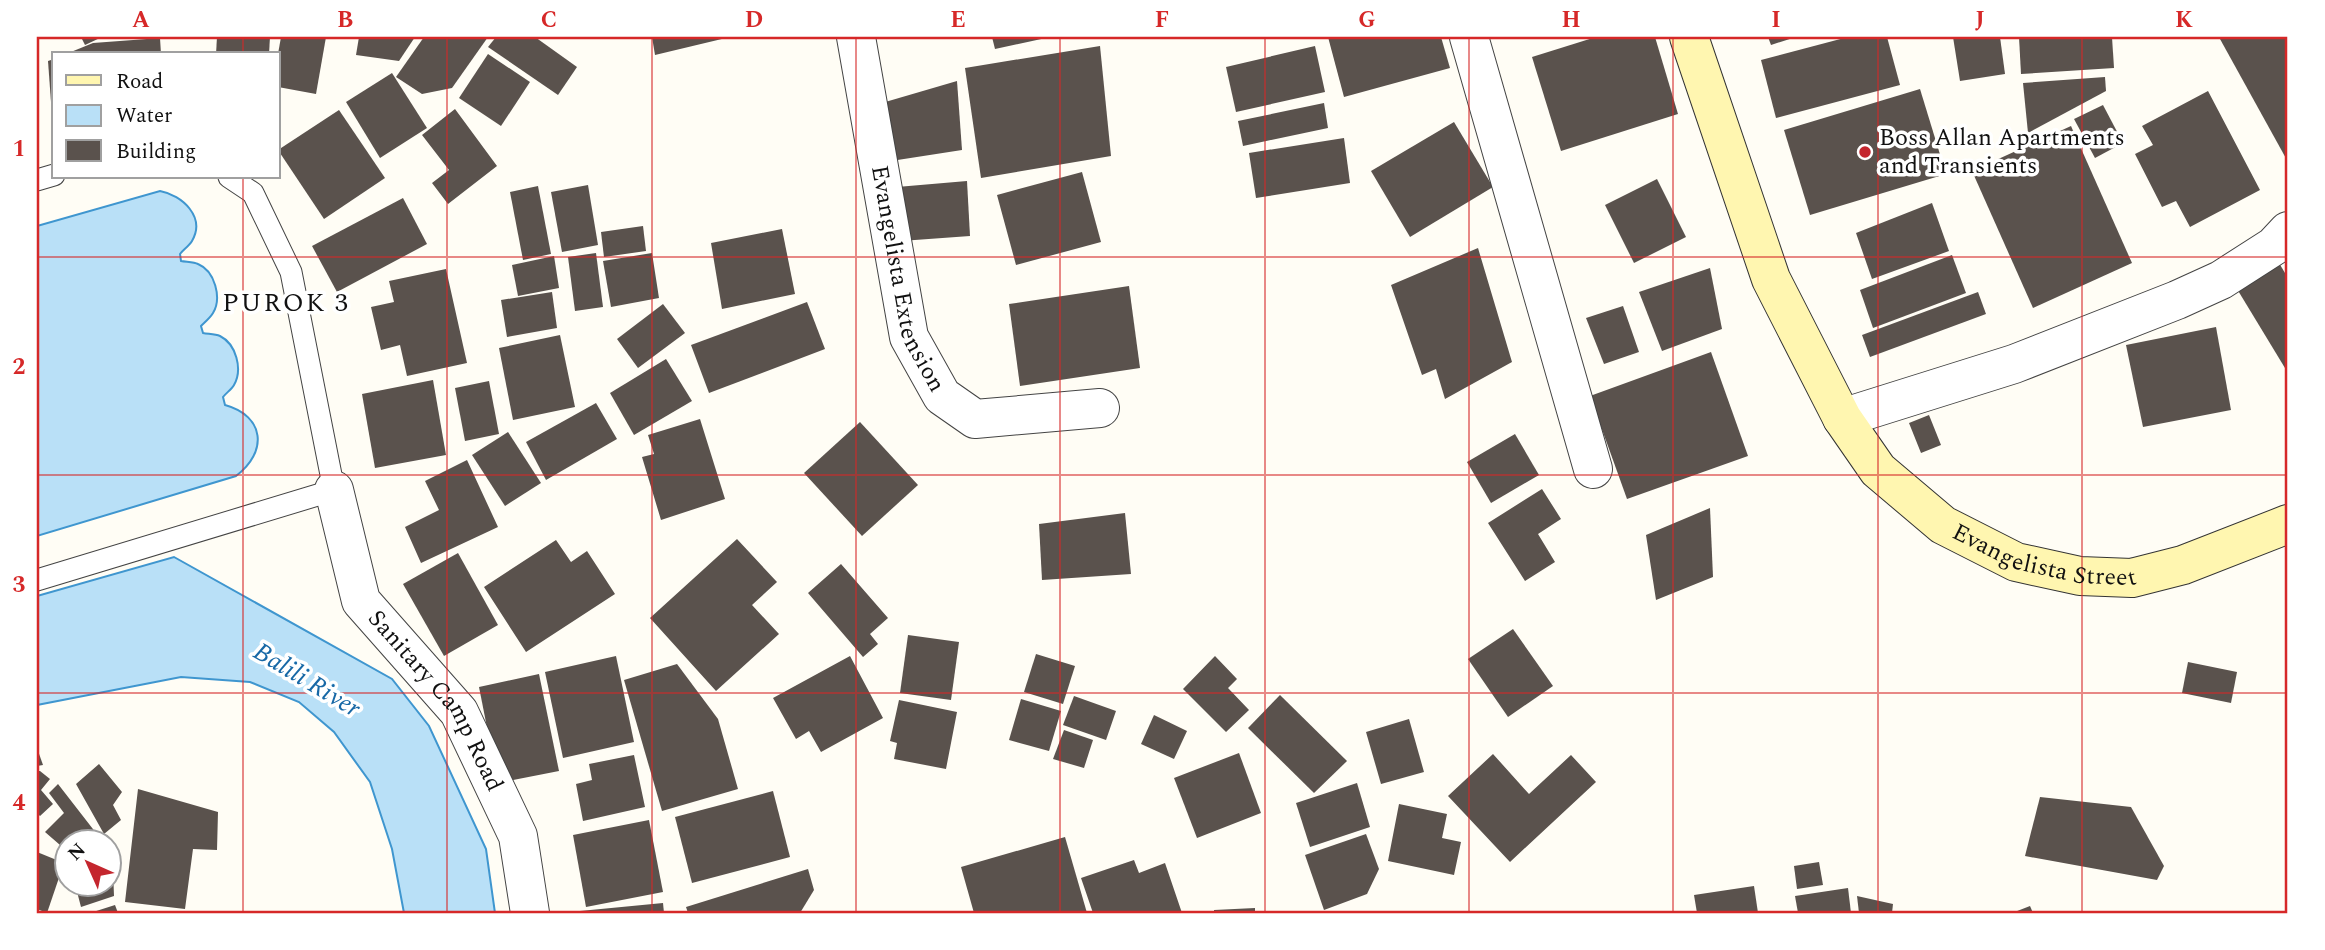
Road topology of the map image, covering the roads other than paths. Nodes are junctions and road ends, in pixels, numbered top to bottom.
1 (856, 37) edge
2 (1469, 37) edge
3 (1689, 37) edge
4 (230, 178) edge
5 (2288, 231) edge
6 (1100, 408) dead end
7 (1842, 418) junction
8 (1593, 469) dead end
9 (334, 490) junction
10 (2288, 524) edge
11 (37, 580) edge
12 (530, 913) edge

1 - 6 street, Evangelista Extension
2 - 8 street
3 - 7 street, Evangelista Street
4 - 9 lane
5 - 7 street
7 - 10 street, Evangelista Street
9 - 11 lane
9 - 12 street, Sanitary Camp Road

